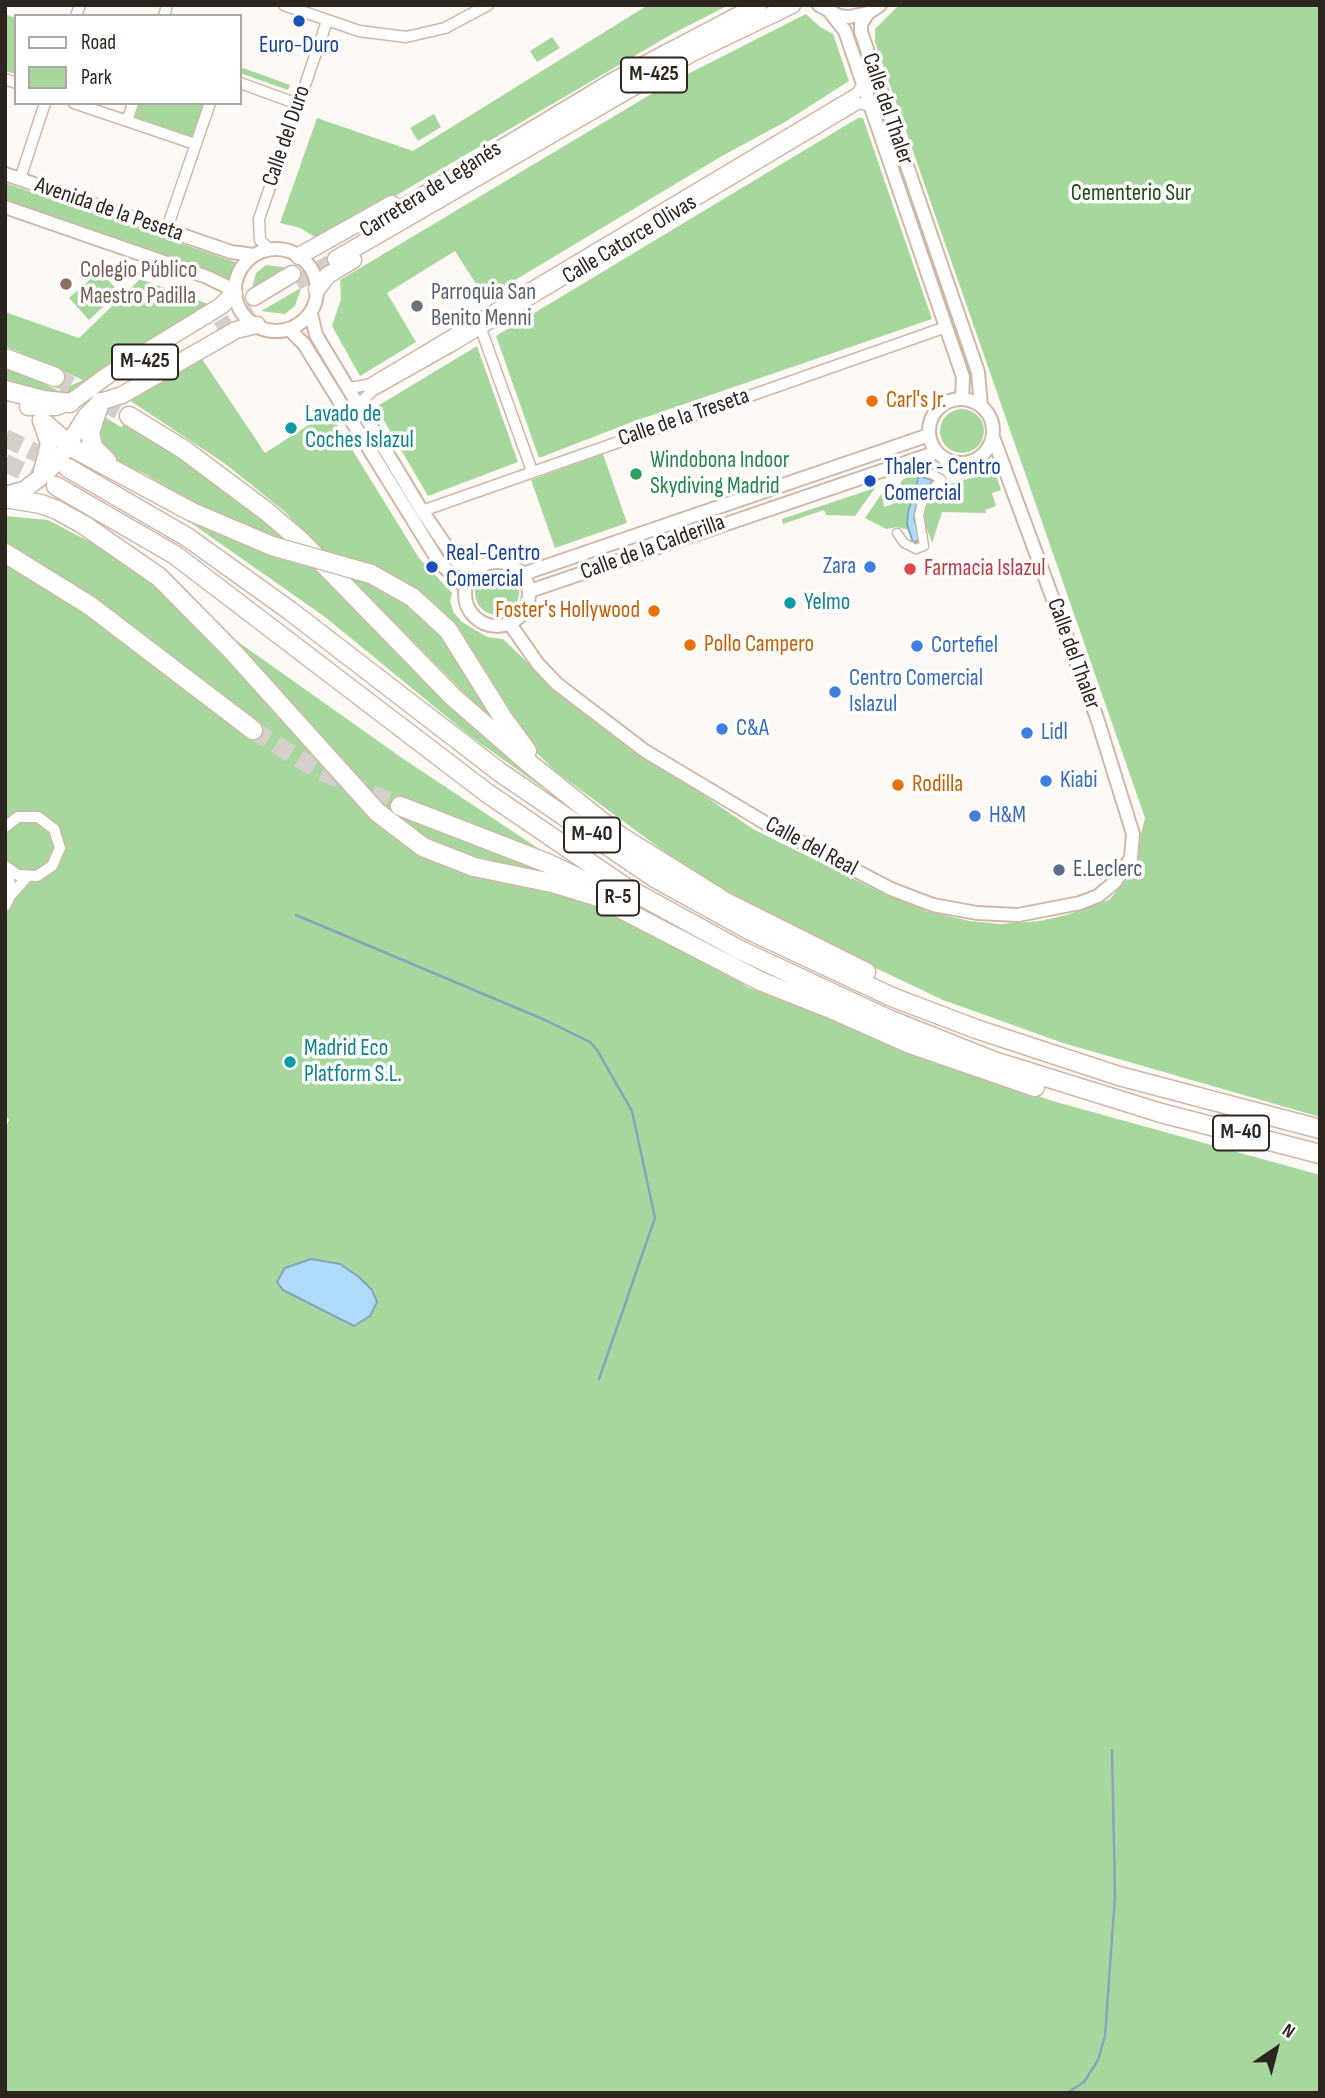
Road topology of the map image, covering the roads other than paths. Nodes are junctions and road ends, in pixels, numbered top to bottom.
1 (284, 5) edge
2 (488, 5) edge
3 (758, 5) edge
4 (792, 5) edge
5 (880, 5) edge
6 (825, 9) edge
7 (868, 13) junction
8 (327, 21) junction
9 (242, 84) edge
10 (863, 84) junction
11 (298, 104) junction
12 (44, 105) edge
13 (80, 105) edge
14 (132, 105) edge
15 (209, 105) edge
16 (870, 106) junction
17 (127, 121) junction
18 (529, 129) junction
19 (195, 144) junction
20 (520, 152) junction
21 (5, 174) edge
22 (20, 179) junction
23 (5, 207) edge
24 (166, 230) junction
25 (269, 249) junction
26 (254, 256) junction
27 (299, 256) junction
28 (294, 279) tunnel mouth
29 (317, 289) junction
30 (234, 292) junction
31 (257, 301) tunnel mouth
32 (311, 314) junction
33 (257, 325) junction
34 (946, 327) junction
35 (290, 330) junction
36 (481, 330) junction
37 (5, 358) edge
38 (55, 377) tunnel mouth
39 (349, 388) junction
40 (5, 390) edge
41 (5, 399) edge
42 (962, 399) junction
43 (72, 402) junction
44 (100, 402) junction
45 (981, 406) junction
46 (28, 407) junction
47 (362, 410) junction
48 (129, 416) tunnel mouth
49 (42, 421) junction
50 (929, 435) junction
51 (993, 437) junction
52 (67, 443) junction
53 (937, 452) junction
54 (68, 468) tunnel mouth
55 (924, 470) dead end
56 (532, 471) junction
57 (37, 480) junction
58 (132, 480) junction
59 (56, 486) tunnel mouth
60 (5, 497) edge
61 (27, 502) junction
62 (5, 505) edge
63 (422, 511) junction
64 (897, 533) dead end
65 (5, 553) edge
66 (474, 571) junction
67 (523, 574) junction
68 (465, 587) junction
69 (530, 591) junction
70 (510, 624) junction
71 (253, 730) tunnel mouth
72 (400, 806) tunnel mouth
73 (5, 827) edge
74 (1133, 834) joint
75 (648, 853) junction
76 (7, 868) edge
77 (27, 877) junction
78 (7, 901) edge
79 (828, 1008) junction
80 (1177, 1090) junction
81 (1161, 1113) junction
82 (1320, 1129) edge
83 (1320, 1154) edge

1 - 8 street
2 - 8 street
3 - 18 main road, M-425
4 - 20 main road, M-425
5 - 7 street
6 - 7 street
6 - 10 street, Calle del Thaler
7 - 45 street, Calle del Thaler
8 - 11 street, Calle del Duro
9 - 11 street
10 - 16 street, Calle del Thaler
10 - 39 street, Calle Catorce Olivas
11 - 25 street, Calle del Duro
12 - 22 street
13 - 17 street
14 - 17 street
15 - 19 street
16 - 34 street, Calle del Thaler
16 - 36 street, Calle Catorce Olivas
17 - 19 street
18 - 20 main road, Carretera de Leganés / M-425
18 - 27 main road
19 - 24 street
20 - 29 main road
21 - 22 street, Avenida de la Peseta
22 - 24 street, Avenida de la Peseta
23 - 30 street, Avenida de la Peseta
24 - 26 street, Avenida de la Peseta
25 - 26 street
25 - 27 street
26 - 30 street
27 - 29 street
28 - 31 main road
29 - 32 street
30 - 33 street
30 - 43 main road
32 - 35 street
32 - 39 street
33 - 35 street
33 - 44 main road
34 - 42 street, Calle del Thaler
34 - 56 street, Calle de la Treseta
35 - 68 street
36 - 47 street, Calle Catorce Olivas
36 - 56 street
37 - 38 highway
39 - 47 street
40 - 43 highway
41 - 46 main road, M-425
42 - 45 street
42 - 50 street
43 - 44 main road, M-425
43 - 46 main road, M-425
44 - 52 main road, M-425
44 - 58 highway
45 - 51 street
46 - 49 main road, M-425
47 - 63 street
48 - 75 highway, R-5
49 - 52 highway, M-425
49 - 57 main road
50 - 53 street
50 - 67 street, Calle de la Calderilla
51 - 53 street
51 - 74 street, Calle del Thaler
52 - 57 main road, M-425
52 - 58 highway
53 - 69 street, Calle de la Calderilla
54 - 80 highway, M-40
55 - 64 street
56 - 63 street, Calle de la Treseta
57 - 60 main road, M-425
58 - 75 highway, bridge
59 - 81 highway, M-40
60 - 61 highway, M-40
61 - 62 highway, M-40
61 - 79 highway, M-40
63 - 66 street
65 - 71 highway
66 - 67 street
66 - 68 street
67 - 69 street
68 - 70 street
69 - 70 street
70 - 74 street, Calle del Real
72 - 79 highway, R-5
73 - 77 street
75 - 80 highway, M-40
76 - 77 street
76 - 78 street
77 - 78 street
79 - 81 highway, M-40
80 - 82 highway, M-40
81 - 83 highway, M-40

